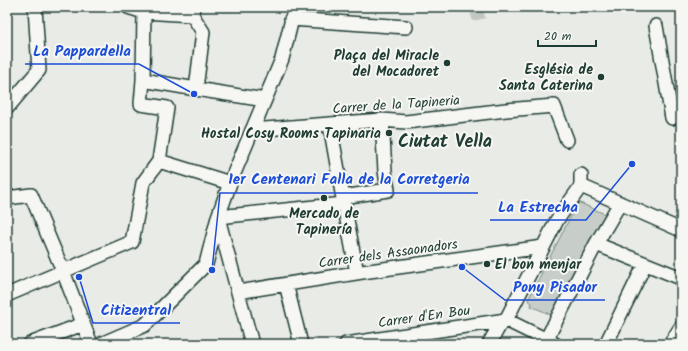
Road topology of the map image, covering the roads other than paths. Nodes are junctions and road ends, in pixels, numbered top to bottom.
1 (35, 7) edge
2 (128, 7) edge
3 (192, 11) edge
4 (144, 12) junction
5 (293, 13) edge
6 (656, 26) dead end
7 (406, 27) dead end
8 (143, 80) junction
9 (196, 89) junction
10 (265, 100) junction
11 (7, 108) edge
12 (672, 118) dead end
13 (382, 120) junction
14 (330, 125) junction
15 (252, 130) junction
16 (568, 140) dead end
17 (159, 161) junction
18 (230, 183) junction
19 (7, 198) edge
20 (344, 201) junction
21 (620, 203) junction
22 (218, 217) junction
23 (681, 230) edge
24 (596, 244) junction
25 (543, 247) junction
26 (645, 264) junction
27 (63, 271) junction
28 (357, 273) junction
29 (681, 278) edge
30 (286, 284) junction
31 (238, 292) junction
32 (7, 295) edge
33 (504, 320) junction
34 (83, 324) junction
35 (681, 327) edge
36 (529, 339) edge
37 (550, 342) edge
38 (30, 344) edge
39 (91, 344) edge
40 (101, 344) edge
41 (252, 344) edge
42 (300, 344) edge
43 (346, 344) edge
44 (489, 344) edge
45 (606, 344) edge
46 (670, 344) edge

1 - 11 street
2 - 4 street
3 - 4 street
3 - 9 street
4 - 8 street
5 - 7 street
5 - 10 street
6 - 12 street
8 - 9 street
8 - 17 street
9 - 10 street
10 - 15 street
13 - 14 street, Carrer de la Tapineria
13 - 16 street, Carrer de la Tapineria
13 - 20 street
14 - 15 street, Carrer de la Tapineria
14 - 20 street
15 - 18 street
17 - 18 street
17 - 27 street
18 - 22 street
19 - 27 street
20 - 22 street
20 - 28 street
21 - 23 street
21 - 24 street
21 - 25 street
22 - 31 street
22 - 40 street
24 - 26 street
24 - 37 street
25 - 28 street, Carrer dels Assaonadors
25 - 33 street
26 - 29 street
26 - 45 street
27 - 32 street
27 - 34 street
28 - 30 street, Carrer dels Assaonadors
30 - 31 street, Carrer dels Assaonadors
30 - 42 street
31 - 41 street
33 - 36 street
33 - 43 street, Carrer d'En Bou
33 - 44 street
34 - 38 street
34 - 39 street
35 - 46 street
36 - 37 street

